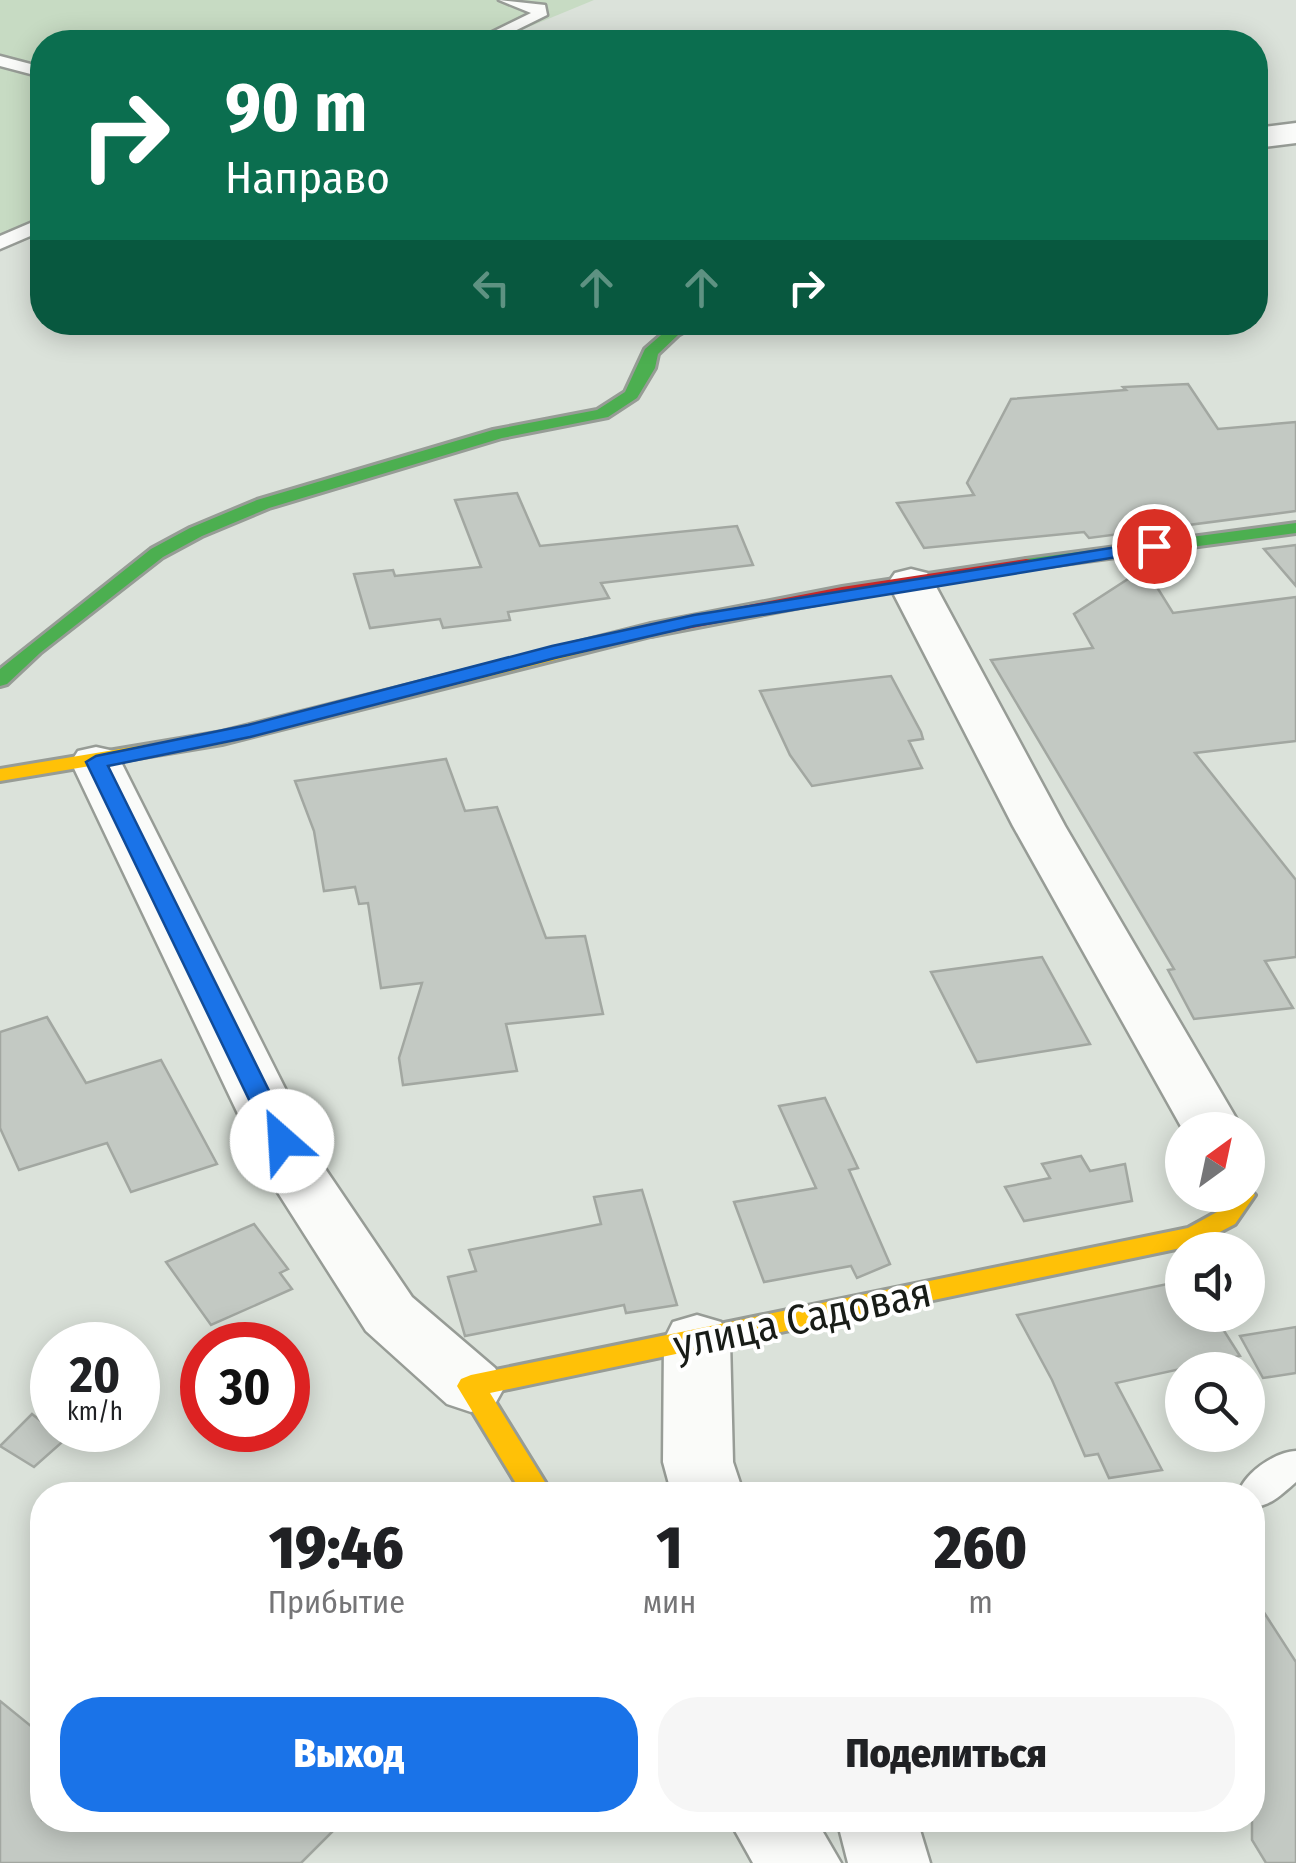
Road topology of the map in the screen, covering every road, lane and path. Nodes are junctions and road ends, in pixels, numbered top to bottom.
1 (508, 0) edge
2 (507, 30) edge
3 (0, 61) edge
4 (30, 69) edge
5 (1296, 134) edge
6 (1268, 137) edge
7 (30, 229) edge
8 (0, 243) edge
9 (670, 335) edge
10 (1296, 528) edge
11 (911, 583) junction
12 (0, 680) edge
13 (96, 762) junction
14 (0, 775) edge
15 (1203, 1112) edge
16 (1230, 1212) edge
17 (697, 1340) junction
18 (471, 1386) junction
19 (1296, 1466) edge
20 (530, 1482) edge
21 (704, 1482) edge
22 (1265, 1486) edge
23 (778, 1832) edge
24 (882, 1832) edge
25 (800, 1863) edge
26 (889, 1863) edge

1 - 2 lane
3 - 4 lane
5 - 6 street
7 - 8 lane
9 - 12 street
10 - 11 street
11 - 13 street
11 - 15 street
13 - 14 street
13 - 18 street
16 - 17 street, улица Садовая
17 - 18 street, улица Садовая
17 - 21 street
18 - 20 street
19 - 22 lane
23 - 25 street
24 - 26 street

